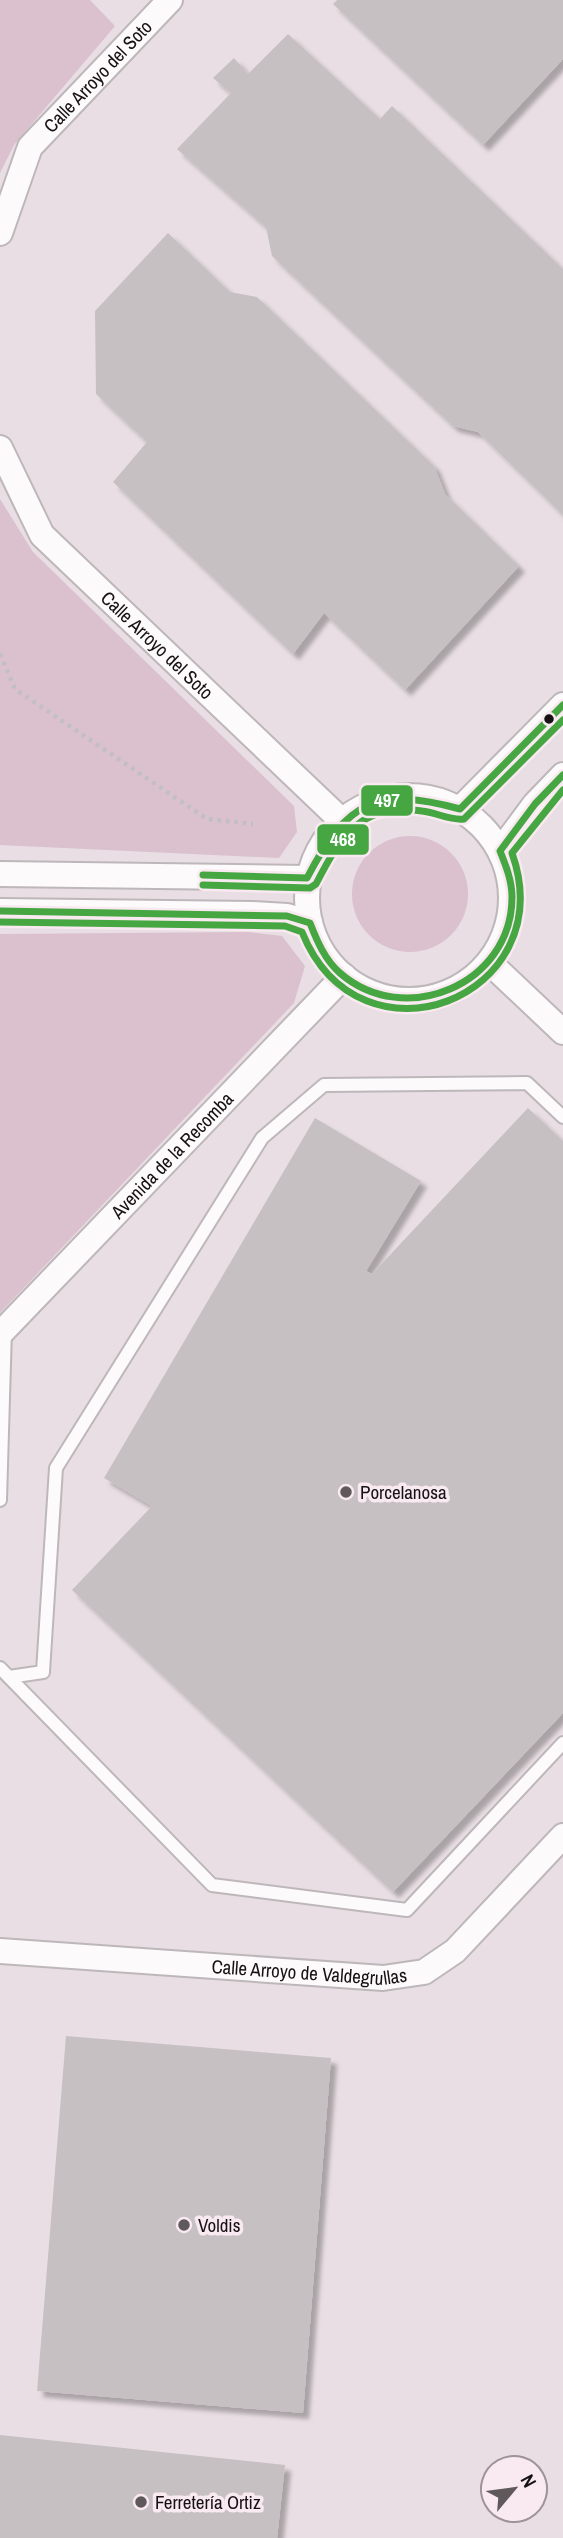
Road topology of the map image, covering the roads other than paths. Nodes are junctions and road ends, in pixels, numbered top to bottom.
1 (170, 0) edge
2 (0, 233) edge
3 (0, 448) edge
4 (563, 705) edge
5 (563, 775) edge
6 (460, 809) junction
7 (342, 821) junction
8 (500, 851) junction
9 (0, 874) edge
10 (307, 878) junction
11 (0, 911) edge
12 (310, 923) junction
13 (490, 962) junction
14 (344, 976) junction
15 (563, 1032) edge
16 (563, 1117) edge
17 (3, 1329) edge
18 (0, 1500) edge
19 (5, 1672) edge
20 (563, 1742) edge
21 (563, 1836) edge
22 (0, 1951) edge

1 - 2 street, Calle Arroyo del Soto
3 - 7 street, Calle Arroyo del Soto
4 - 6 street
5 - 8 street
6 - 7 street
6 - 8 street
7 - 10 street
8 - 13 street
9 - 10 street
10 - 12 street
11 - 12 street
12 - 14 street
13 - 14 street
13 - 15 street
14 - 17 street, Avenida de la Recomba
16 - 19 lane
17 - 18 lane
19 - 20 lane
21 - 22 street, Calle Arroyo de Valdegrullas

